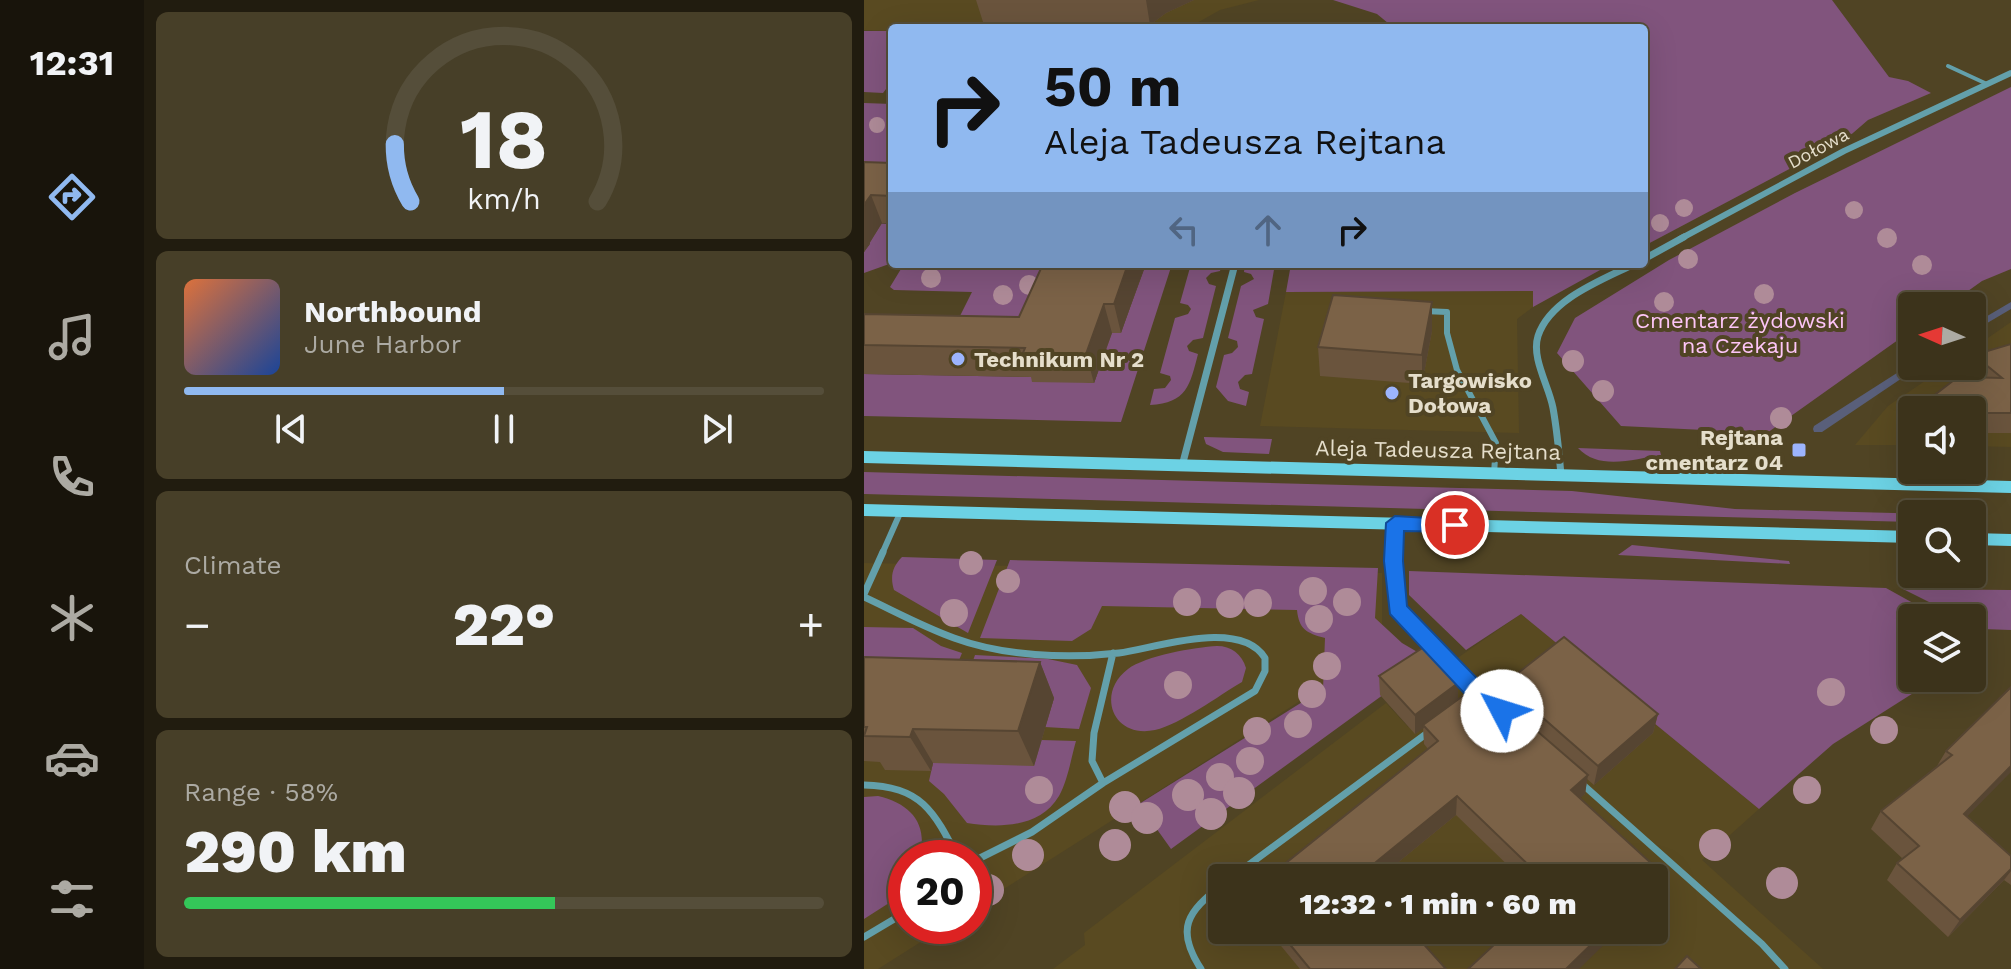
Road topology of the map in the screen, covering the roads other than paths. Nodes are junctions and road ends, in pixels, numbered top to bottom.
1 (1948, 66) dead end
2 (2011, 73) edge
3 (1987, 84) junction
4 (1648, 257) edge
5 (1234, 268) edge
6 (1627, 268) edge
7 (1417, 311) edge
8 (864, 457) edge
9 (1182, 466) junction
10 (1494, 474) junction
11 (1561, 475) junction
12 (2011, 487) edge
13 (864, 510) edge
14 (901, 511) junction
15 (1395, 523) junction
16 (1898, 537) edge
17 (1986, 539) edge
18 (2011, 540) edge
19 (864, 596) edge
20 (1113, 653) junction
21 (1486, 703) edge
22 (1443, 722) edge
23 (1570, 773) edge
24 (1103, 783) junction
25 (864, 785) edge
26 (949, 840) edge
27 (992, 852) edge
28 (1250, 864) edge
29 (1208, 895) edge
30 (888, 923) edge
31 (864, 937) edge
32 (1201, 969) edge
33 (1785, 969) edge

1 - 3 lane
2 - 3 street, Dołowa
3 - 4 street, Dołowa
5 - 9 street
6 - 11 street
7 - 10 lane
8 - 9 main road, Aleja Tadeusza Rejtana
9 - 10 main road, Aleja Tadeusza Rejtana
10 - 11 main road, Aleja Tadeusza Rejtana
11 - 12 main road, Aleja Tadeusza Rejtana
13 - 14 main road
14 - 15 main road
14 - 19 lane
15 - 16 main road
15 - 21 lane
17 - 18 main road
19 - 20 lane
20 - 24 lane
20 - 24 lane
22 - 28 lane
23 - 33 lane
24 - 27 lane
25 - 26 lane
29 - 32 lane
30 - 31 lane

